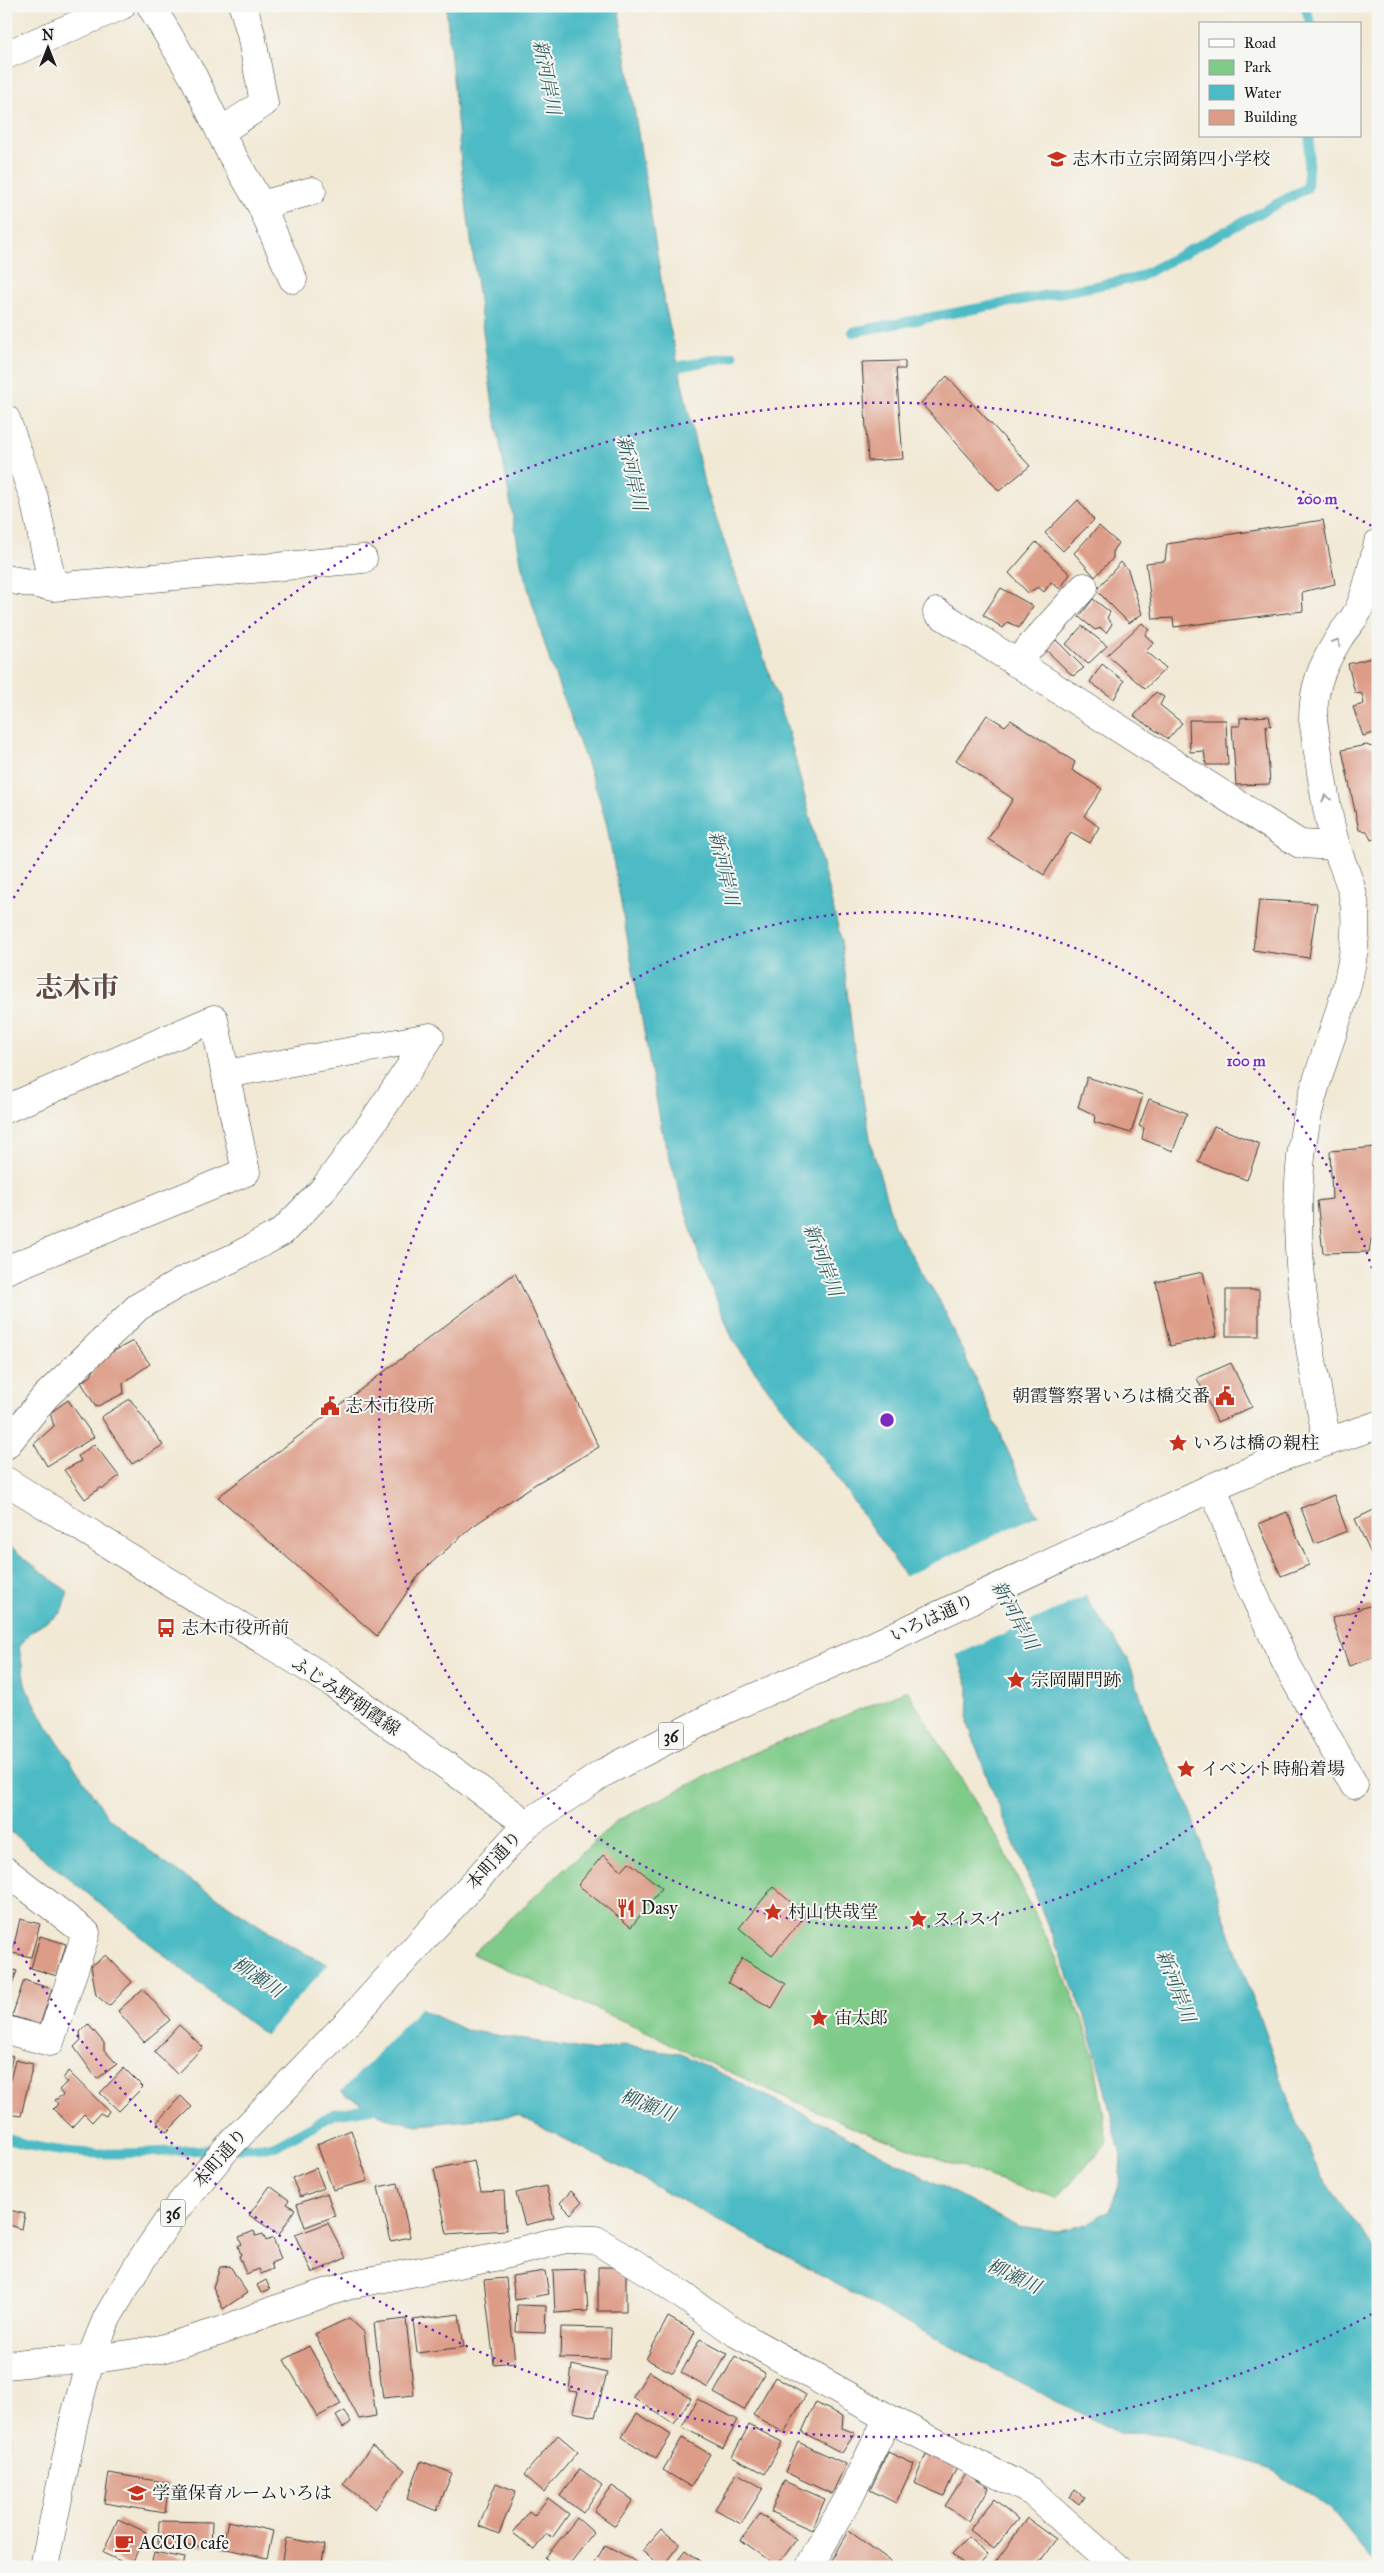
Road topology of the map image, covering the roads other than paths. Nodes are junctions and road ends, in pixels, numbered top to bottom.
1 (121, 6) edge
2 (151, 6) edge
3 (243, 6) edge
4 (6, 55) edge
5 (220, 132) junction
6 (312, 191) dead end
7 (261, 205) junction
8 (293, 279) dead end
9 (6, 419) edge
10 (1378, 543) edge
11 (363, 559) dead end
12 (6, 579) edge
13 (53, 587) junction
14 (1084, 587) dead end
15 (937, 612) dead end
16 (1016, 663) junction
17 (1336, 846) junction
18 (226, 1074) junction
19 (6, 1109) edge
20 (6, 1270) edge
21 (1378, 1425) edge
22 (1327, 1440) junction
23 (6, 1446) edge
24 (6, 1481) edge
25 (1213, 1487) junction
26 (1354, 1785) dead end
27 (527, 1824) junction
28 (6, 1871) edge
29 (6, 2030) edge
30 (90, 2360) junction
31 (6, 2365) edge
32 (888, 2418) junction
33 (44, 2567) edge
34 (809, 2567) edge
35 (1116, 2567) edge

1 - 4 street
2 - 5 street
3 - 5 street
5 - 7 street
6 - 7 street
7 - 8 street
9 - 13 street
17 -> 10 street
11 - 13 street
12 - 13 street
14 - 16 street
15 - 16 street
16 - 17 street
17 - 22 street
18 - 19 street
18 - 20 street
18 - 23 street
21 - 22 street, いろは通り / 36
22 - 25 street, いろは通り / 36
24 - 27 street, ふじみ野朝霞線
25 - 26 street
25 - 27 street, いろは通り / 36
27 - 30 street, 本町通り / 36
28 - 29 street
30 - 31 street
30 - 32 street
30 - 33 street, 本町通り / 36
32 - 34 street
32 - 35 street

